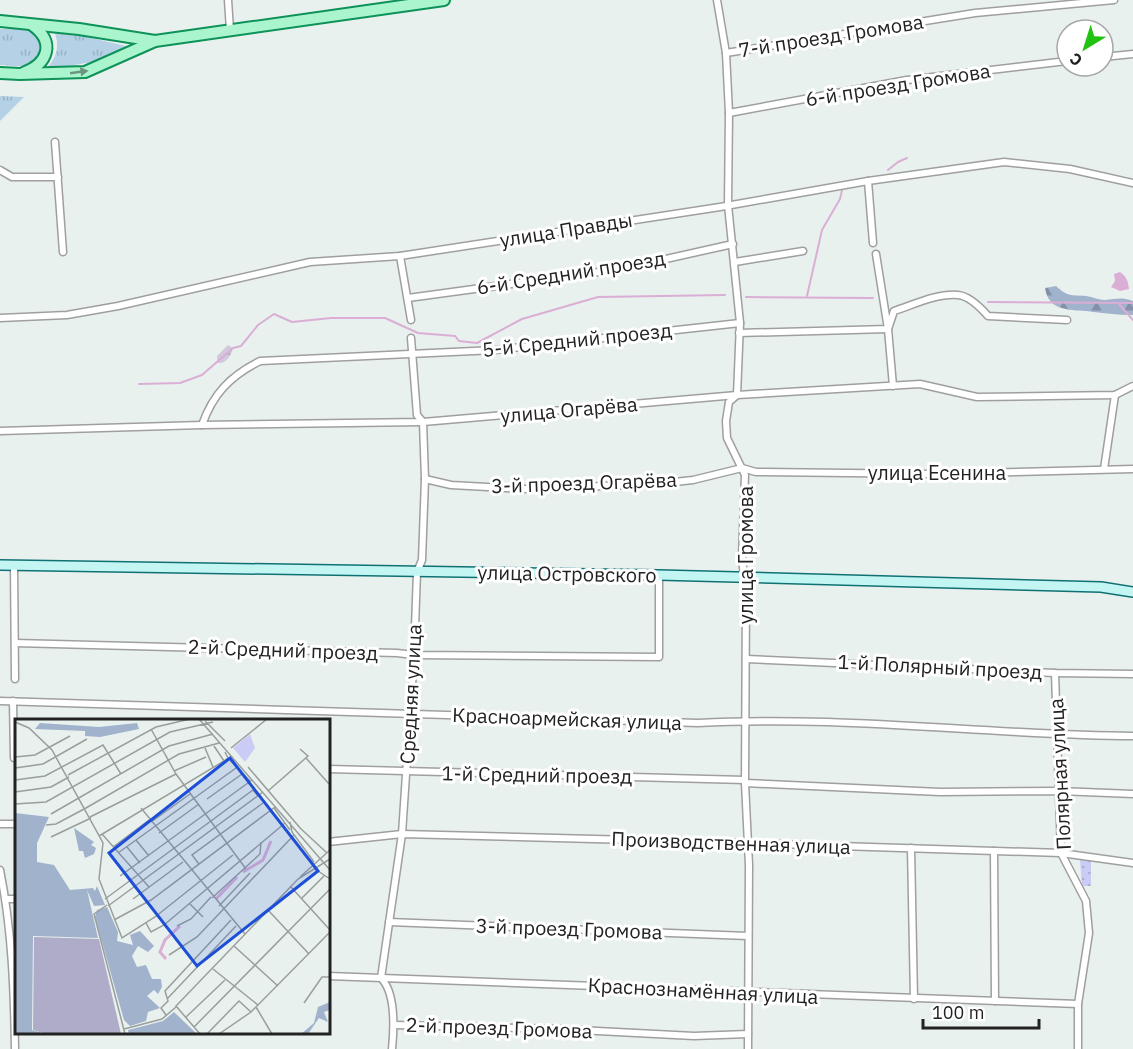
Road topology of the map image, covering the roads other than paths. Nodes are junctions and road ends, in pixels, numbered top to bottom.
1 (228, 0) edge
2 (444, 0) edge
3 (717, 0) edge
4 (1114, 0) edge
5 (0, 16) edge
6 (0, 21) edge
7 (12, 21) junction
8 (30, 24) junction
9 (230, 30) junction
10 (155, 41) junction
11 (726, 53) junction
12 (1133, 54) edge
13 (1115, 56) edge
14 (1055, 62) edge
15 (0, 73) edge
16 (20, 74) junction
17 (729, 113) junction
18 (56, 142) dead end
19 (0, 170) edge
20 (58, 177) junction
21 (868, 181) junction
22 (1133, 183) edge
23 (728, 205) junction
24 (873, 243) dead end
25 (733, 244) junction
26 (803, 251) dead end
27 (63, 252) dead end
28 (876, 254) dead end
29 (400, 256) junction
30 (735, 262) junction
31 (408, 298) junction
32 (0, 318) edge
33 (411, 320) dead end
34 (1067, 320) dead end
35 (740, 323) junction
36 (888, 328) junction
37 (739, 333) junction
38 (411, 338) dead end
39 (413, 354) junction
40 (892, 386) junction
41 (1133, 386) edge
42 (737, 395) junction
43 (1115, 395) junction
44 (423, 422) junction
45 (202, 425) junction
46 (0, 431) edge
47 (742, 468) junction
48 (1104, 469) junction
49 (1133, 470) edge
50 (425, 479) junction
51 (0, 565) edge
52 (14, 565) junction
53 (417, 572) junction
54 (659, 575) junction
55 (745, 577) junction
56 (1133, 592) edge
57 (15, 643) junction
58 (414, 655) junction
59 (746, 658) junction
60 (1055, 673) junction
61 (1133, 674) edge
62 (15, 679) dead end
63 (0, 701) edge
64 (13, 701) junction
65 (410, 715) junction
66 (746, 720) junction
67 (1057, 735) junction
68 (1133, 736) edge
69 (15, 758) edge
70 (330, 769) edge
71 (407, 771) junction
72 (745, 781) junction
73 (1059, 790) junction
74 (1133, 794) edge
75 (402, 834) junction
76 (330, 842) edge
77 (747, 843) junction
78 (911, 848) junction
79 (994, 851) junction
80 (1061, 853) junction
81 (1133, 862) edge
82 (0, 870) edge
83 (6, 899) junction
84 (15, 899) edge
85 (389, 922) junction
86 (748, 936) junction
87 (15, 963) edge
88 (330, 976) edge
89 (381, 978) junction
90 (748, 991) junction
91 (914, 999) junction
92 (996, 1001) junction
93 (1078, 1004) junction
94 (394, 1025) junction
95 (748, 1034) junction
96 (15, 1049) edge
97 (392, 1049) edge
98 (748, 1049) edge
99 (1078, 1049) edge

1 - 9 street
2 - 9 main road
3 - 11 street, улица Громова
4 - 11 street, 7-й проезд Громова
5 - 7 main road
6 - 7 main road
7 - 8 main road
8 - 10 main road
8 - 16 main road
9 - 10 main road
16 -> 10 main road
11 - 17 street, улица Громова
12 - 13 street
14 - 17 street, 6-й проезд Громова
15 - 16 main road
17 - 23 street, улица Громова
18 - 20 street
19 - 20 street
20 - 27 street
21 - 22 street, улица Правды
21 - 23 street, улица Правды
21 - 24 street
23 - 25 street, улица Громова
23 - 29 street, улица Правды
25 - 30 street, улица Громова
25 - 31 street, 6-й Средний проезд
26 - 30 street
28 - 36 street
29 - 31 street
29 - 32 street, улица Правды
30 - 35 street, улица Громова
31 - 33 street
34 - 36 street
35 - 37 street, улица Громова
35 - 39 street, 5-й Средний проезд
36 - 37 street
36 - 40 street
37 - 42 street, улица Громова
38 - 39 street, Средняя улица
39 - 44 street, Средняя улица
39 - 45 street, 5-й Средний проезд
40 - 42 street, улица Огарёва
40 - 43 street, улица Огарёва
41 - 43 street, улица Огарёва
42 - 44 street, улица Огарёва
42 - 47 street, улица Громова
43 - 48 street
44 - 45 street, улица Огарёва
44 - 50 street, Средняя улица
45 - 46 street, улица Огарёва
47 - 48 street, улица Есенина
47 - 50 street, 3-й проезд Огарёва
47 - 55 street, улица Громова
48 - 49 street, улица Есенина
50 - 53 street, Средняя улица
51 - 52 street, улица Островского
52 - 53 street, улица Островского
52 - 57 street
53 - 54 street, улица Островского
53 - 58 street, Средняя улица
54 - 55 street, улица Островского
54 - 58 street, 2-й Средний проезд
55 - 56 street, улица Островского
55 - 59 street, улица Громова
57 - 58 street, 2-й Средний проезд
57 - 62 street
58 - 65 street, Средняя улица
59 - 60 street, 1-й Полярный проезд
59 - 66 street, улица Громова
60 - 61 street, 1-й Полярный проезд
60 - 67 street, Полярная улица
63 - 64 street, Красноармейская улица
64 - 65 street, Красноармейская улица
64 - 69 street
65 - 66 street, Красноармейская улица
65 - 71 street, Средняя улица
66 - 67 street, Красноармейская улица
66 - 72 street, улица Громова
67 - 68 street, Красноармейская улица
67 - 73 street, Полярная улица
70 - 71 street, 1-й Средний проезд
71 - 72 street, 1-й Средний проезд
71 - 75 street, Средняя улица
72 - 73 street, 1-й Средний проезд
72 - 77 street, улица Громова
73 - 74 street, 1-й Средний проезд
73 - 80 street, Полярная улица
75 - 76 street, Производственная улица
75 - 77 street, Производственная улица
75 - 85 street, Средняя улица
77 - 78 street, Производственная улица
77 - 86 street, улица Громова
78 - 79 street, Производственная улица
78 - 91 street
79 - 80 street, Производственная улица
79 - 92 street
80 - 81 street, Производственная улица
80 - 93 street, Полярная улица
82 - 83 street
83 - 84 street
83 - 87 street
85 - 86 street, 3-й проезд Громова
85 - 89 street, Средняя улица
86 - 90 street, улица Громова
87 - 96 street
88 - 89 street, Краснознамённая улица
89 - 90 street, Краснознамённая улица
89 - 94 street, Средняя улица
90 - 91 street, Краснознамённая улица
90 - 95 street, улица Громова
91 - 92 street, Краснознамённая улица
92 - 93 street, Краснознамённая улица
93 - 99 street, Полярная улица
94 - 95 street, 2-й проезд Громова
94 - 97 street, Средняя улица
95 - 98 street, улица Громова

